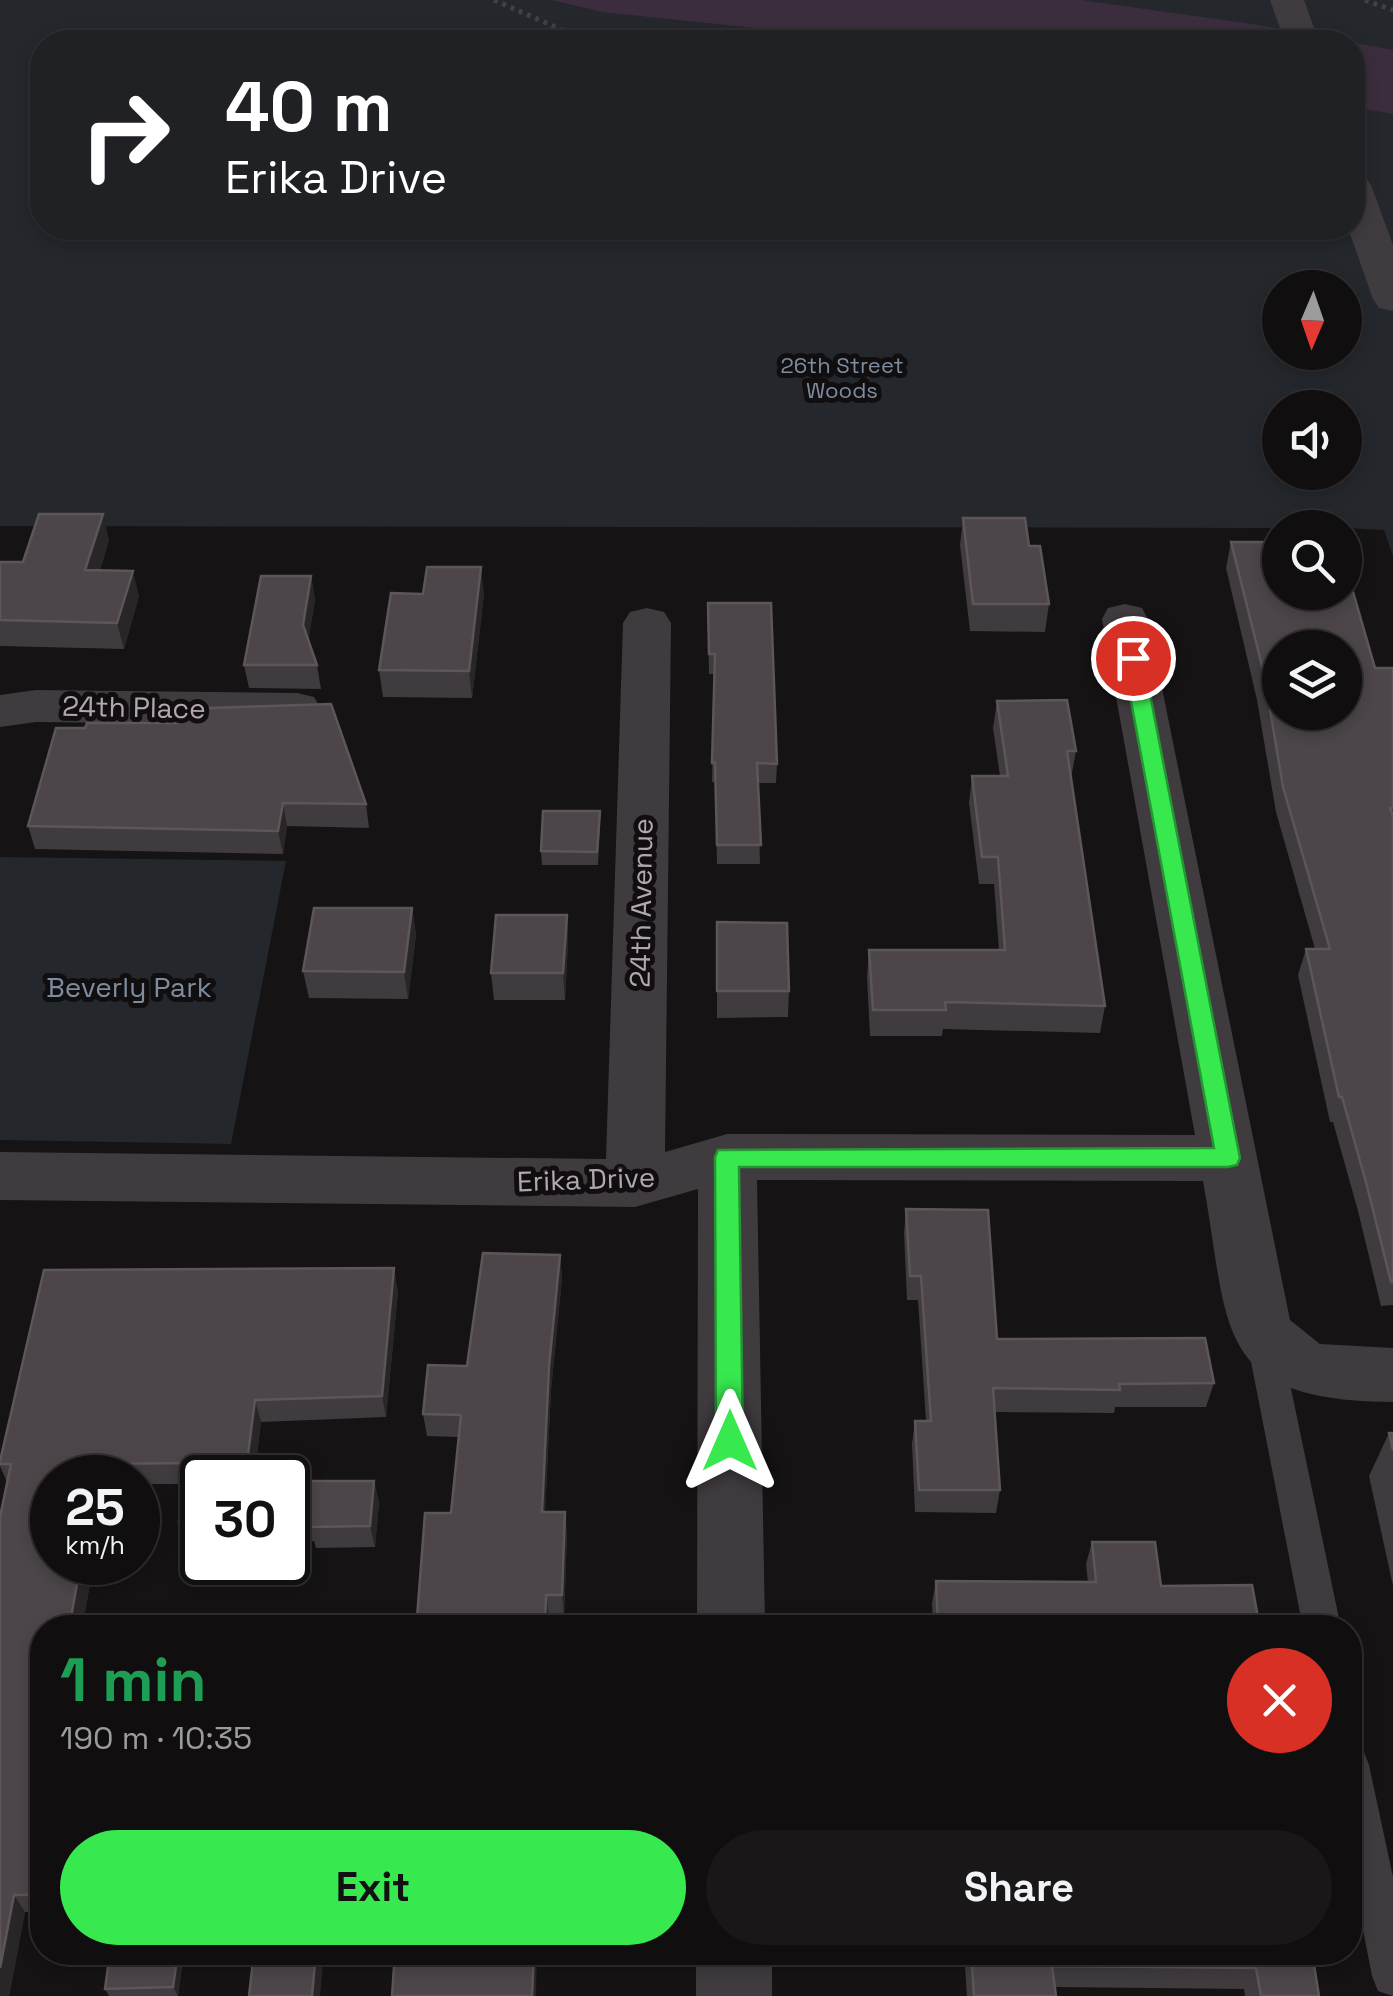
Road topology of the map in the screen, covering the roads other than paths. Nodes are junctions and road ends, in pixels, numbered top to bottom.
1 (1287, 0) edge
2 (1298, 30) edge
3 (1365, 221) edge
4 (1393, 299) edge
5 (1126, 619) dead end
6 (647, 623) dead end
7 (329, 709) edge
8 (0, 711) edge
9 (727, 1157) junction
10 (1228, 1158) junction
11 (0, 1176) edge
12 (635, 1183) junction
13 (1269, 1342) junction
14 (1393, 1375) edge
15 (731, 1615) edge
16 (1320, 1615) edge
17 (1362, 1824) edge
18 (734, 1965) edge
19 (1393, 1976) edge
20 (734, 1996) edge

1 - 2 street
3 - 4 street
5 - 10 street
6 - 12 street, 24th Avenue
7 - 8 street, 24th Place
9 - 10 street, Erika Drive
9 - 12 street, Erika Drive
9 - 15 street
10 - 13 street
11 - 12 street, Erika Drive
13 - 14 street
13 - 16 lane
17 - 19 lane
18 - 20 street

